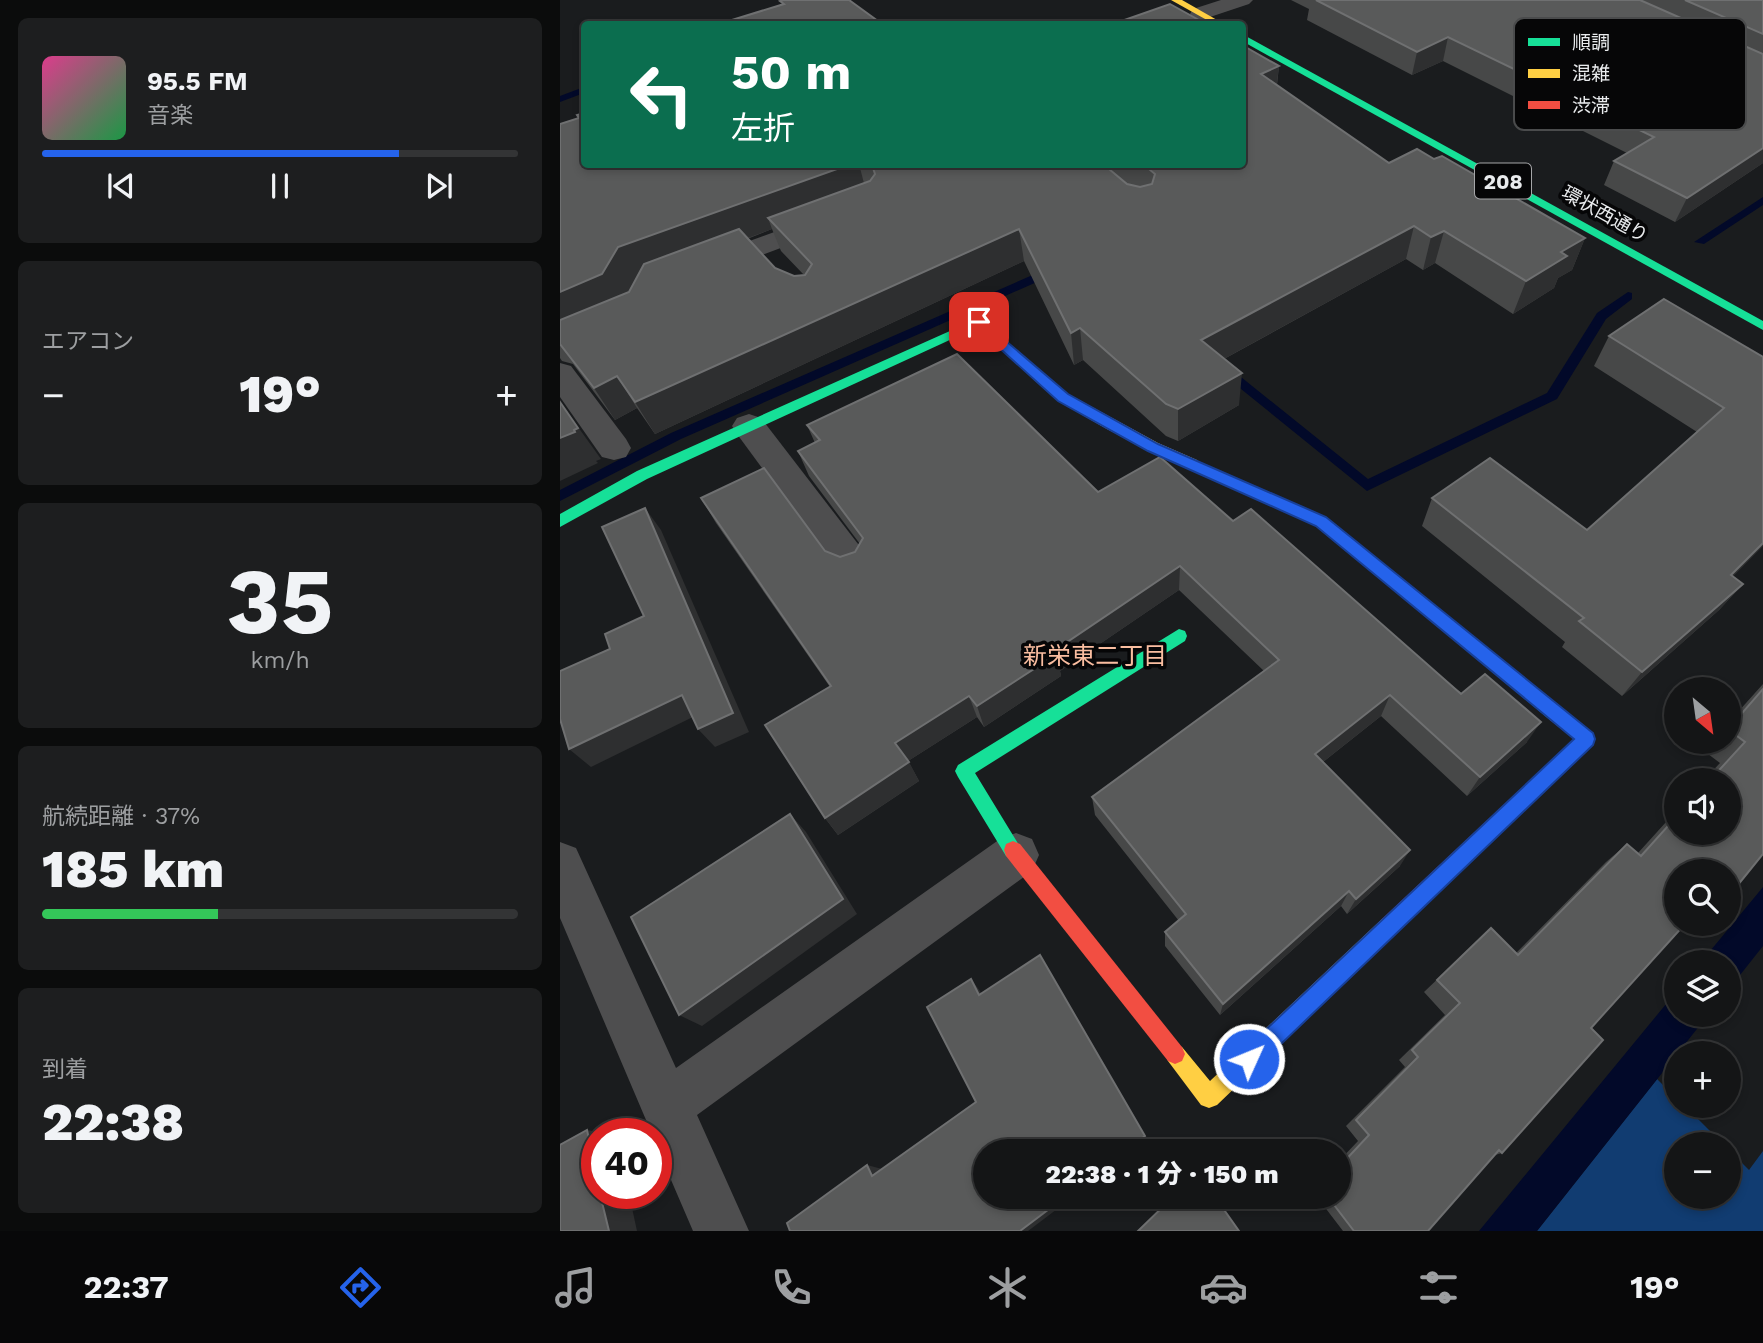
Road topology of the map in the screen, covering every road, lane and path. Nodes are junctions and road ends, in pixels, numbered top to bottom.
1 (1175, 0) edge
2 (1242, 0) edge
3 (1211, 19) edge
4 (1246, 43) edge
5 (844, 214) edge
6 (684, 275) edge
7 (1763, 326) edge
8 (560, 374) edge
9 (749, 426) junction
10 (614, 448) dead end
11 (560, 521) edge
12 (852, 563) edge
13 (1179, 636) dead end
14 (1016, 855) junction
15 (560, 864) edge
16 (667, 1105) junction
17 (721, 1231) edge

1 - 3 main road
2 - 3 street
4 - 7 main road, 環状西通り / 208
5 - 6 street
8 - 10 street
9 - 11 main road
9 - 12 street
9 - 14 main road
13 - 14 main road
14 - 16 street
15 - 16 street
16 - 17 street

